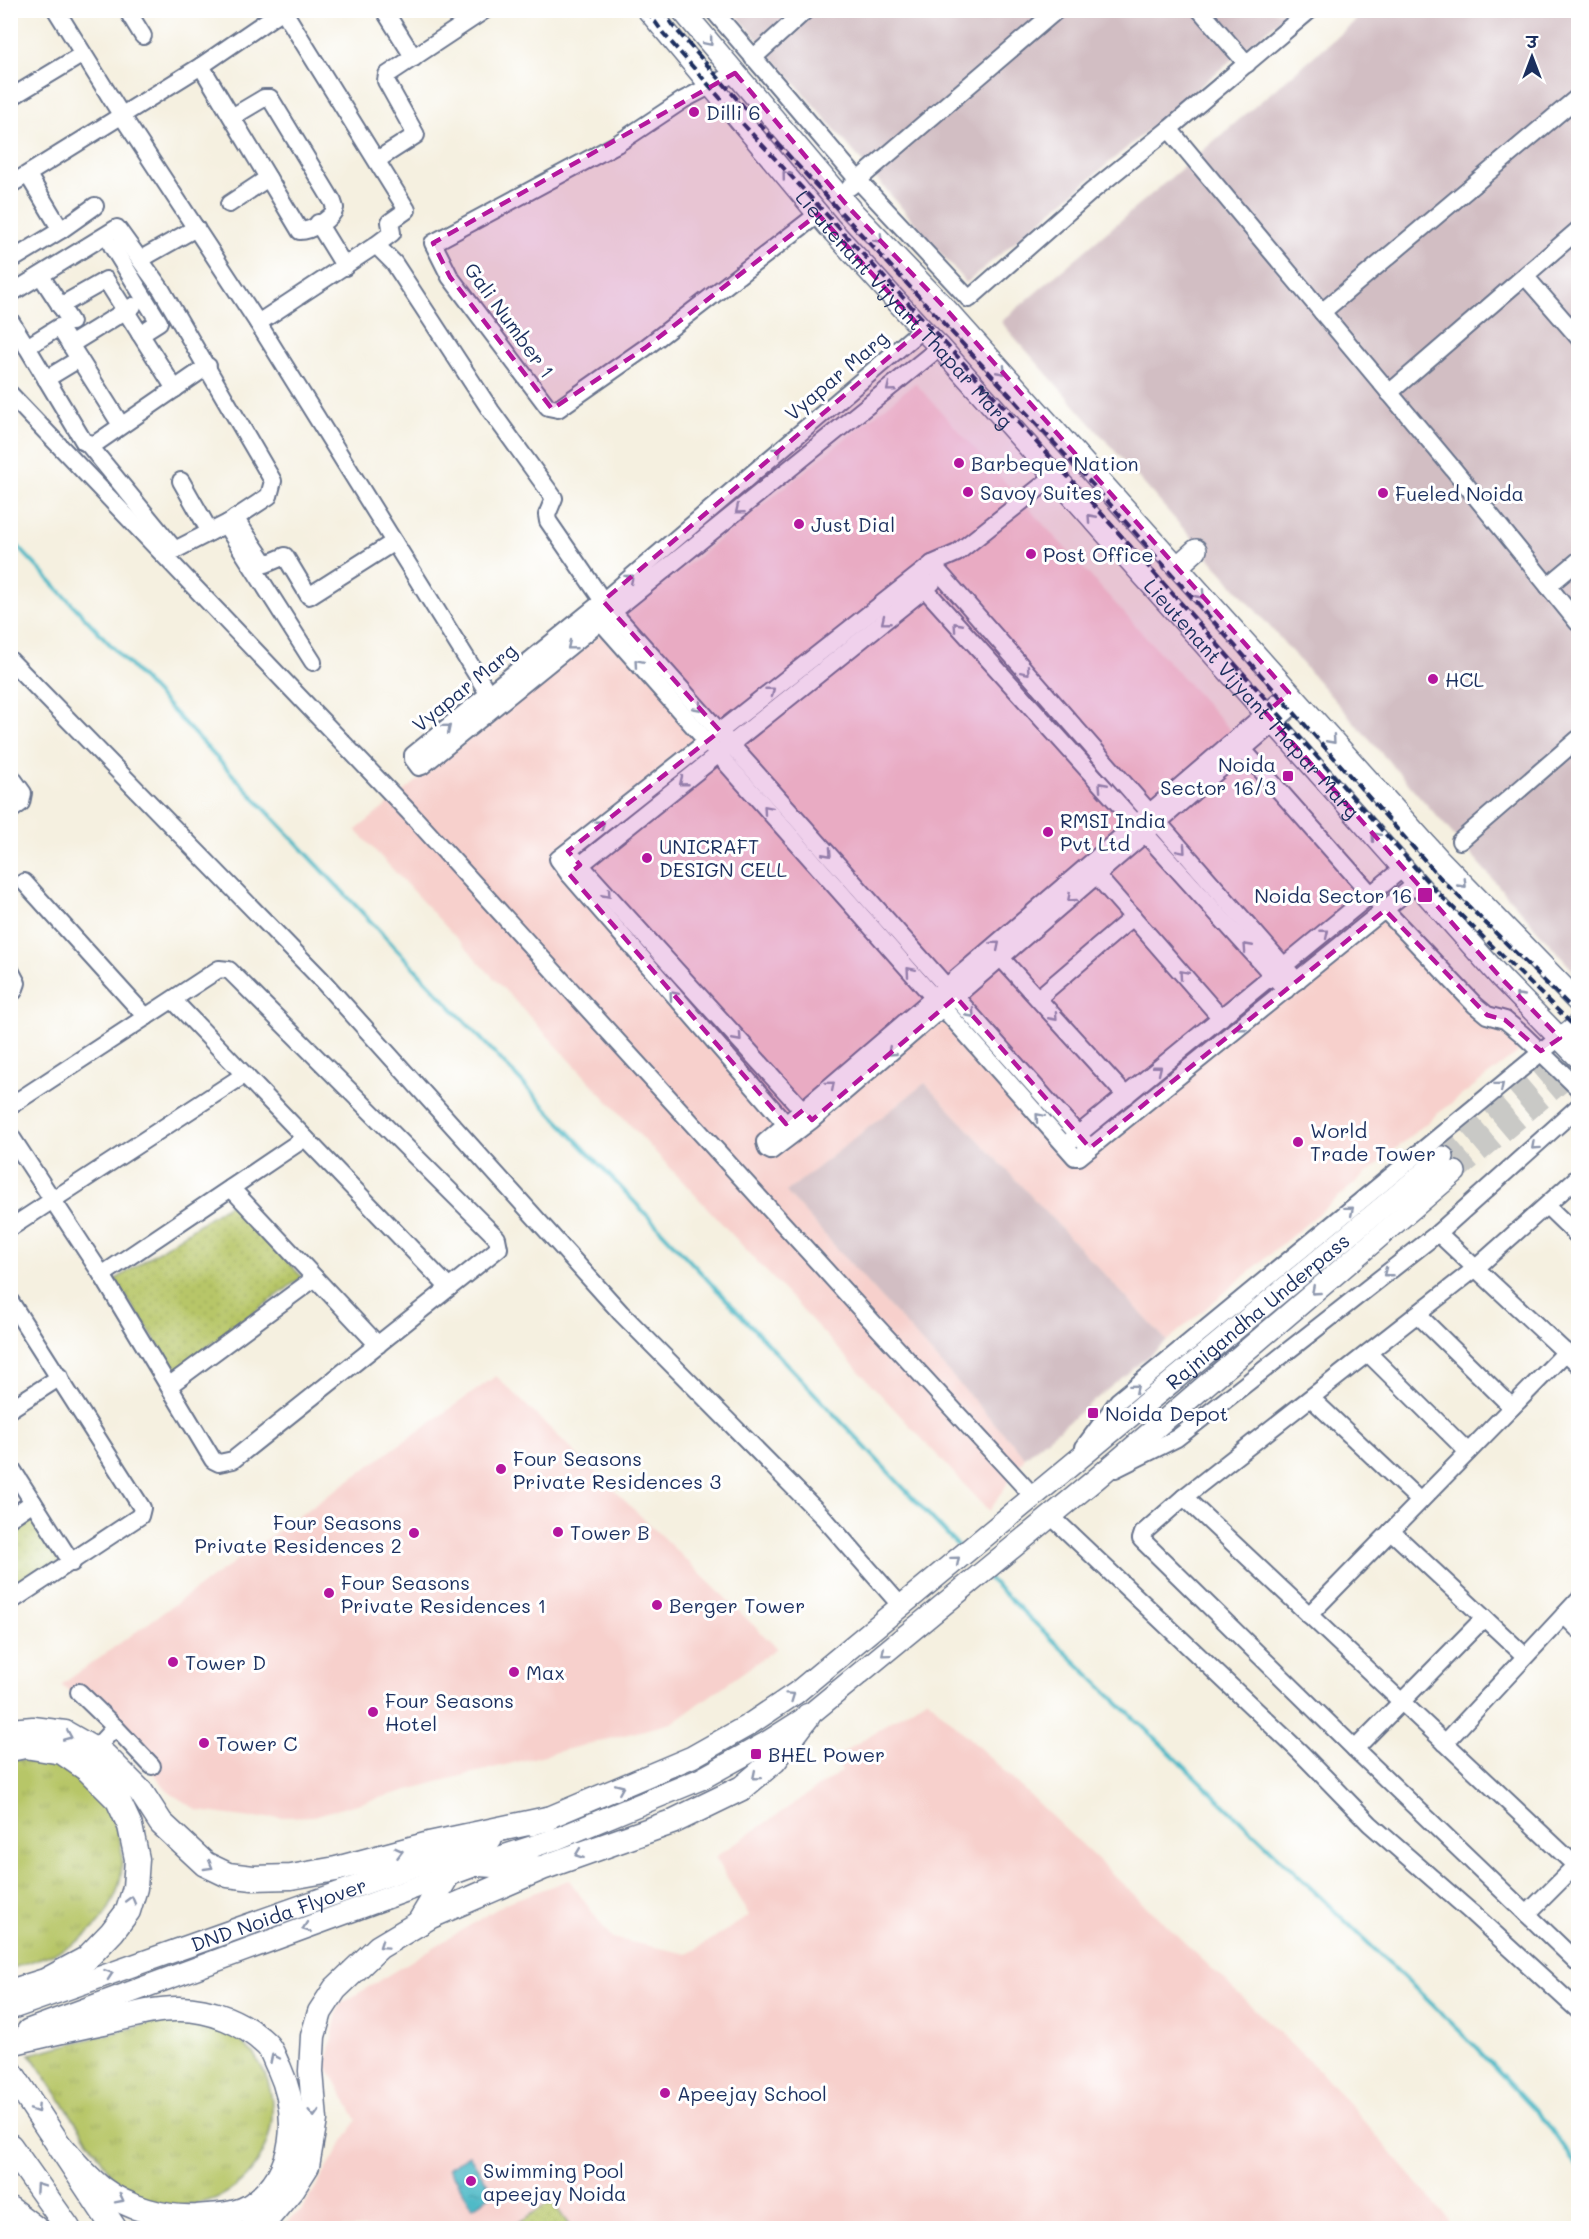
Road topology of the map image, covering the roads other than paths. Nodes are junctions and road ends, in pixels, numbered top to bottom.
1 (56, 10) edge
2 (127, 10) edge
3 (384, 10) edge
4 (485, 10) edge
5 (648, 10) edge
6 (682, 10) edge
7 (712, 10) edge
8 (806, 10) edge
9 (1057, 10) edge
10 (1200, 10) edge
11 (1310, 10) edge
12 (283, 11) edge
13 (143, 36) dead end
14 (83, 54) junction
15 (414, 58) junction
16 (753, 58) junction
17 (1247, 64) junction
18 (201, 66) junction
19 (735, 73) junction
20 (712, 85) junction
21 (1578, 97) edge
22 (10, 98) edge
23 (122, 116) junction
24 (232, 117) junction
25 (1170, 129) junction
26 (377, 160) junction
27 (28, 175) junction
28 (268, 178) junction
29 (858, 180) junction
30 (10, 185) edge
31 (840, 196) junction
32 (229, 204) dead end
33 (94, 206) dead end
34 (818, 214) junction
35 (318, 223) junction
36 (195, 228) junction
37 (61, 230) junction
38 (1578, 230) edge
39 (376, 244) junction
40 (112, 246) dead end
41 (141, 259) junction
42 (10, 261) edge
43 (345, 267) junction
44 (41, 276) junction
45 (1526, 276) junction
46 (161, 289) junction
47 (10, 294) edge
48 (145, 299) junction
49 (60, 306) junction
50 (125, 311) junction
51 (1322, 312) junction
52 (10, 320) edge
53 (70, 322) dead end
54 (258, 323) junction
55 (921, 329) junction
56 (140, 334) junction
57 (1578, 337) edge
58 (27, 347) junction
59 (938, 349) junction
60 (75, 352) junction
61 (208, 366) junction
62 (46, 379) junction
63 (175, 389) junction
64 (1389, 393) junction
65 (10, 394) edge
66 (121, 425) junction
67 (87, 444) junction
68 (1054, 476) junction
69 (181, 481) dead end
70 (232, 520) junction
71 (210, 532) junction
72 (394, 542) junction
73 (1196, 550) dead end
74 (1578, 561) edge
75 (1177, 567) junction
76 (937, 570) junction
77 (920, 584) junction
78 (1548, 586) junction
79 (602, 611) junction
80 (1578, 623) edge
81 (992, 633) junction
82 (978, 648) junction
83 (10, 660) edge
84 (313, 662) dead end
85 (1294, 698) junction
86 (492, 700) junction
87 (1270, 718) junction
88 (1067, 719) junction
89 (1053, 732) junction
90 (713, 736) junction
91 (1578, 739) edge
92 (1239, 746) junction
93 (725, 749) junction
94 (10, 775) edge
95 (10, 811) edge
96 (1154, 818) junction
97 (1141, 830) junction
98 (1460, 841) dead end
99 (574, 870) junction
100 (1097, 876) junction
101 (1410, 876) junction
102 (24, 882) dead end
103 (1372, 895) junction
104 (1385, 910) junction
105 (1133, 917) junction
106 (1001, 958) junction
107 (10, 970) edge
108 (1278, 971) junction
109 (1291, 986) junction
110 (951, 992) junction
111 (10, 993) edge
112 (1038, 998) junction
113 (173, 1000) junction
114 (1578, 1002) edge
115 (938, 1003) junction
116 (146, 1017) junction
117 (1221, 1018) junction
118 (1578, 1022) edge
119 (1560, 1038) junction
120 (1541, 1052) junction
121 (1578, 1057) edge
122 (244, 1075) junction
123 (1578, 1088) edge
124 (1126, 1096) junction
125 (10, 1106) edge
126 (1578, 1107) edge
127 (807, 1115) junction
128 (10, 1135) edge
129 (1078, 1135) junction
130 (305, 1138) junction
131 (1064, 1146) junction
132 (1090, 1148) junction
133 (1578, 1177) edge
134 (231, 1188) junction
135 (54, 1201) junction
136 (1548, 1206) junction
137 (10, 1228) edge
138 (1438, 1233) junction
139 (1578, 1236) edge
140 (1476, 1268) junction
141 (102, 1275) junction
142 (315, 1278) junction
143 (449, 1288) junction
144 (10, 1301) edge
145 (1417, 1314) junction
146 (378, 1345) junction
147 (1566, 1352) junction
148 (1368, 1353) junction
149 (1578, 1364) edge
150 (60, 1377) junction
151 (170, 1385) junction
152 (1311, 1398) junction
153 (1512, 1407) junction
154 (10, 1409) edge
155 (1468, 1452) junction
156 (1071, 1464) junction
157 (10, 1466) edge
158 (1096, 1479) junction
159 (1185, 1497) junction
160 (1027, 1501) junction
161 (1420, 1501) junction
162 (33, 1502) junction
163 (10, 1518) edge
164 (1045, 1520) junction
165 (1391, 1531) junction
166 (72, 1563) junction
167 (1578, 1600) edge
168 (10, 1602) edge
169 (906, 1602) junction
170 (1309, 1615) junction
171 (1564, 1615) junction
172 (1484, 1618) junction
173 (1578, 1629) edge
174 (1526, 1656) junction
175 (79, 1692) dead end
176 (1402, 1702) junction
177 (808, 1716) junction
178 (115, 1727) junction
179 (10, 1731) edge
180 (1445, 1743) junction
181 (10, 1749) edge
182 (1355, 1749) junction
183 (94, 1750) junction
184 (152, 1766) dead end
185 (547, 1819) junction
186 (479, 1864) junction
187 (1577, 1865) edge
188 (542, 1868) junction
189 (447, 1876) junction
190 (1527, 1914) junction
191 (419, 1924) junction
192 (1578, 1963) edge
193 (49, 1987) junction
194 (10, 1992) edge
195 (10, 2009) edge
196 (1578, 2010) edge
197 (70, 2022) junction
198 (10, 2036) edge
199 (10, 2043) edge
200 (10, 2071) edge
201 (10, 2146) edge
202 (61, 2147) junction
203 (10, 2209) edge
204 (35, 2229) edge
205 (68, 2229) edge
206 (114, 2229) edge
207 (253, 2229) edge

1 - 14 street
2 - 13 street
3 - 15 street
4 - 15 street
5 - 20 main road, Lieutenant Vijyant Thapar Marg
6 -> 19 main road, Lieutenant Vijyant Thapar Marg
7 - 16 street
8 - 16 street
9 - 29 street
10 - 17 street
11 - 17 street
12 - 18 street
12 - 26 street
14 - 22 street
14 - 23 street
15 - 26 street
16 - 29 street
17 - 25 street
18 - 23 street
18 - 24 street
19 - 20 street
19 - 31 main road, Lieutenant Vijyant Thapar Marg
34 -> 20 main road, Lieutenant Vijyant Thapar Marg
20 - 34 street, Gali Number 1
21 - 51 street
23 - 27 street
23 - 36 street
24 - 28 street
24 - 35 street
25 - 29 street
25 - 51 street
26 - 39 street
27 - 30 street
27 - 37 street
28 - 32 street
28 - 35 street
29 - 31 street
31 -> 75 main road, Lieutenant Vijyant Thapar Marg
33 - 37 street
34 - 55 main road, Lieutenant Vijyant Thapar Marg
35 - 43 street
36 - 41 street
36 - 54 street
37 - 42 street
38 - 45 street
39 - 43 street
39 - 79 street
40 - 48 street
41 - 44 street
41 - 46 street
43 - 54 street
44 - 47 street
44 - 49 street
45 - 57 street
45 - 64 street
46 - 48 street
46 - 61 street
48 - 50 street
48 - 56 street
49 - 50 street
49 - 53 street
50 - 56 street
50 - 60 street
51 - 64 street
52 - 58 street
54 - 72 street
55 - 59 main road, Lieutenant Vijyant Thapar Marg
79 -> 55 street, Vyapar Marg
56 - 63 street
58 - 60 street
58 - 62 street
59 - 68 main road, Lieutenant Vijyant Thapar Marg
59 -> 79 street, Vyapar Marg
60 - 62 street
60 - 66 street
61 - 63 street
61 - 70 street
62 - 67 street
63 - 66 street
64 - 78 street
65 - 160 street
66 - 67 street
67 - 71 street
68 - 76 street
87 -> 68 main road, Lieutenant Vijyant Thapar Marg
69 - 71 street
70 - 71 street
70 - 72 street
70 - 84 street
72 - 86 street
73 - 75 main road
74 - 78 street
75 -> 85 main road, Lieutenant Vijyant Thapar Marg
76 - 77 street
76 - 81 street
82 -> 77 street
90 -> 77 street
77 -> 93 street
78 - 80 street
79 - 86 street, Vyapar Marg
79 - 90 street
81 - 82 street
81 -> 88 street
82 - 89 street
83 - 169 street
85 - 87 street
85 -> 114 main road, Lieutenant Vijyant Thapar Marg
86 -> 86 street, Vyapar Marg
87 - 92 street
101 -> 87 main road, Lieutenant Vijyant Thapar Marg
88 - 89 street
88 - 96 street
97 -> 89 street
90 - 93 street
99 -> 90 street
91 - 98 street
92 - 96 street
92 - 103 street
93 -> 99 street
93 -> 110 street
115 -> 93 street
94 - 95 street
96 - 97 street
96 -> 108 street
97 - 100 street
108 -> 97 street
110 -> 97 street
99 -> 127 street
127 -> 99 street
100 - 105 street
100 -> 106 street
101 - 103 street
101 - 104 street
119 -> 101 main road, Lieutenant Vijyant Thapar Marg
102 - 116 street
103 - 104 street
108 -> 103 street
104 - 109 street
104 - 120 street
105 - 112 street
117 -> 105 street
106 - 110 street
106 - 112 street
107 - 111 street
108 - 109 street
108 - 117 street
109 -> 132 street
110 - 115 street
110 -> 129 street
112 -> 124 street
113 - 116 street
113 - 122 street
113 - 143 street
115 - 127 street
131 -> 115 street
116 - 125 street
124 -> 117 street
118 - 119 street
119 - 120 street
119 - 121 main road, Lieutenant Vijyant Thapar Marg
120 - 123 street
156 -> 120 street
122 - 130 street
122 - 135 street
124 - 129 street
126 -> 138 street
128 - 135 street
129 - 131 street
129 - 132 street
130 - 134 street
130 - 143 street
131 - 132 street
133 - 136 street
134 - 141 street
134 - 142 street
135 - 137 street
135 - 141 street
136 - 139 street
136 - 140 street
138 - 140 street
138 -> 158 street
140 - 145 street
140 - 147 street
141 - 151 street
142 - 146 street
142 - 151 street
143 - 146 street
144 - 150 street
145 - 148 street
145 - 153 street
146 - 151 street
147 - 149 street
147 - 153 street
148 - 152 street
148 - 155 street
150 - 154 street
150 - 166 street
152 - 159 street
152 - 161 street
153 - 155 street
155 - 161 street
156 -> 158 main road, Rajnigandha Underpass
156 - 160 main road, Rajnigandha Underpass
157 - 162 street
158 - 164 main road, Rajnigandha Underpass
159 - 170 street
159 - 182 street
169 -> 160 main road, Rajnigandha Underpass
161 - 165 street
162 - 163 street
162 - 166 street
164 -> 177 main road, Rajnigandha Underpass
164 - 196 street
165 - 170 street
165 - 172 street
166 - 168 street
167 - 171 street
185 -> 169 main road, DND Noida Flyover
170 - 176 street
171 - 173 street
171 - 174 street
172 - 174 street
172 - 176 street
174 - 180 street
175 - 178 street
176 - 180 street
176 - 182 street
177 - 186 main road, DND Noida Flyover
177 -> 188 highway
178 - 183 street
178 - 184 street
179 -> 183 highway
180 - 187 street
193 -> 181 highway
182 - 190 street
183 -> 185 highway
193 -> 185 main road, DND Noida Flyover
186 - 188 highway
186 - 189 main road, DND Noida Flyover
187 - 190 street
188 - 191 highway
189 - 191 highway
189 -> 197 main road, DND Noida Flyover
190 - 192 street
191 -> 207 highway
193 - 194 highway
193 - 195 main road, DND Noida Flyover
197 - 198 main road, DND Noida Flyover
197 - 199 highway
202 -> 197 highway
200 -> 202 highway
205 -> 201 highway
202 - 206 highway
203 - 204 highway

